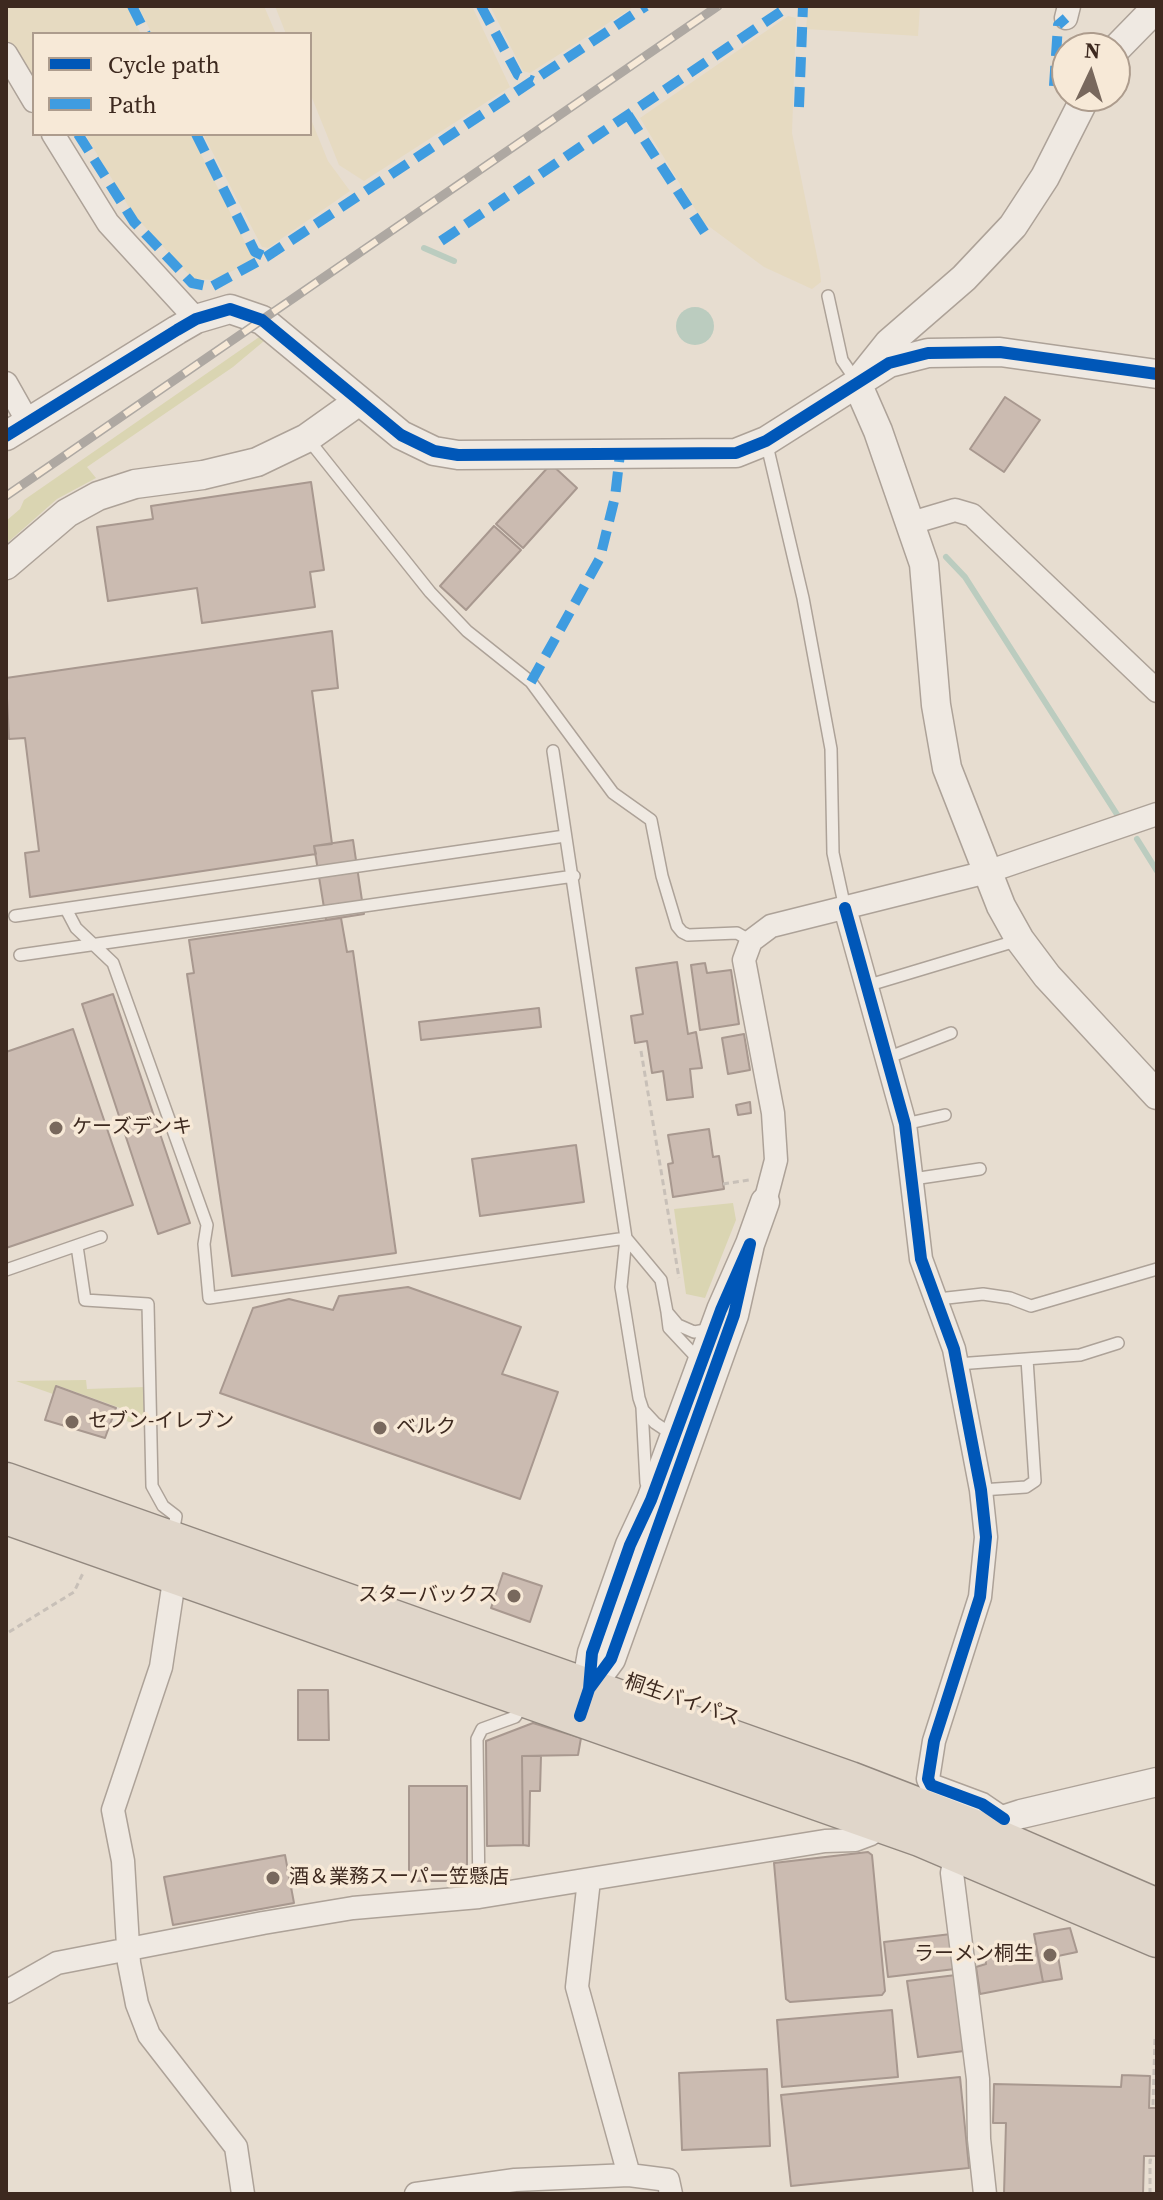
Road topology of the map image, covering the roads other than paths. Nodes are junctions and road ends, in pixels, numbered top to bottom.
1 (1157, 7) edge
2 (1131, 34) edge
3 (6, 54) edge
4 (32, 98) edge
5 (1078, 112) edge
6 (54, 136) edge
7 (828, 296) dead end
8 (196, 319) junction
9 (1157, 374) edge
10 (6, 383) edge
11 (857, 383) junction
12 (359, 401) junction
13 (17, 429) edge
14 (307, 438) junction
15 (766, 441) junction
16 (908, 524) junction
17 (6, 565) edge
18 (1157, 691) edge
19 (553, 751) dead end
20 (1157, 814) edge
21 (565, 836) junction
22 (987, 872) junction
23 (574, 876) junction
24 (845, 908) junction
25 (66, 909) junction
26 (15, 916) dead end
27 (1020, 940) junction
28 (751, 941) junction
29 (95, 945) junction
30 (20, 955) dead end
31 (866, 986) junction
32 (951, 1033) dead end
33 (887, 1058) junction
34 (1157, 1095) edge
35 (945, 1115) dead end
36 (905, 1124) junction
37 (980, 1169) dead end
38 (913, 1179) junction
39 (759, 1191) joint
40 (101, 1237) dead end
41 (626, 1238) junction
42 (750, 1244) junction
43 (77, 1246) junction
44 (1157, 1269) edge
45 (6, 1270) edge
46 (938, 1299) junction
47 (667, 1312) junction
48 (714, 1328) junction
49 (1118, 1343) dead end
50 (1027, 1359) junction
51 (957, 1364) junction
52 (706, 1372) junction
53 (642, 1407) junction
54 (685, 1427) junction
55 (6, 1482) edge
56 (981, 1490) junction
57 (6, 1515) edge
58 (630, 1545) junction
59 (173, 1557) junction
60 (527, 1697) junction
61 (584, 1702) junction
62 (1157, 1782) edge
63 (877, 1823) junction
64 (979, 1833) junction
65 (589, 1880) junction
66 (479, 1897) junction
67 (1157, 1908) edge
68 (1157, 1938) edge
69 (127, 1950) junction
70 (6, 1992) edge
71 (629, 2175) junction
72 (243, 2194) edge
73 (416, 2194) edge
74 (671, 2194) edge
75 (985, 2194) edge

1 - 2 street
3 - 4 street
5 - 11 street
6 - 8 street
7 - 11 lane
8 - 12 street
8 - 13 street
9 - 11 street
10 - 13 street
11 - 15 street
11 - 16 street
12 - 14 street
12 - 15 street
14 - 17 street
14 - 28 lane
15 - 24 lane
16 - 18 street
16 - 22 street
19 - 21 lane
20 - 22 street
21 - 23 lane
21 - 25 lane
22 - 24 street
22 - 27 street
23 - 29 lane
23 - 41 lane
24 - 28 street
24 - 31 street
25 - 26 lane
25 - 29 lane
27 - 31 lane
27 - 34 street
28 - 39 street
29 - 30 lane
29 - 41 lane
31 - 33 street
32 - 33 lane
33 - 36 street
35 - 36 lane
36 - 38 street
37 - 38 lane
38 - 46 street
39 - 42 street
40 - 43 lane
41 - 47 lane
41 - 53 lane
42 - 48 street
42 - 52 street
43 - 45 lane
43 - 59 lane
44 - 46 lane
46 - 51 street
47 - 48 lane
47 - 52 lane
48 - 52 street
49 - 50 lane
50 - 51 lane
50 - 56 lane
51 - 56 street
52 - 54 street
53 - 54 lane
53 - 58 lane
54 - 58 street
54 - 61 street
55 - 59 highway, 桐生バイパス
56 - 64 street
57 - 59 highway, 桐生バイパス
58 - 61 street
59 - 60 highway, 桐生バイパス
59 - 61 highway, 桐生バイパス
59 - 69 street
60 - 61 highway, 桐生バイパス
60 - 66 lane
61 - 63 highway, 桐生バイパス
61 - 64 highway, 桐生バイパス
62 - 64 street
63 - 64 highway, 桐生バイパス
63 - 65 street
64 - 67 highway, 桐生バイパス
64 - 68 highway, 桐生バイパス
64 - 75 street
65 - 66 street
65 - 71 street
66 - 69 street
69 - 70 street
69 - 72 street
71 - 73 street
71 - 74 street

